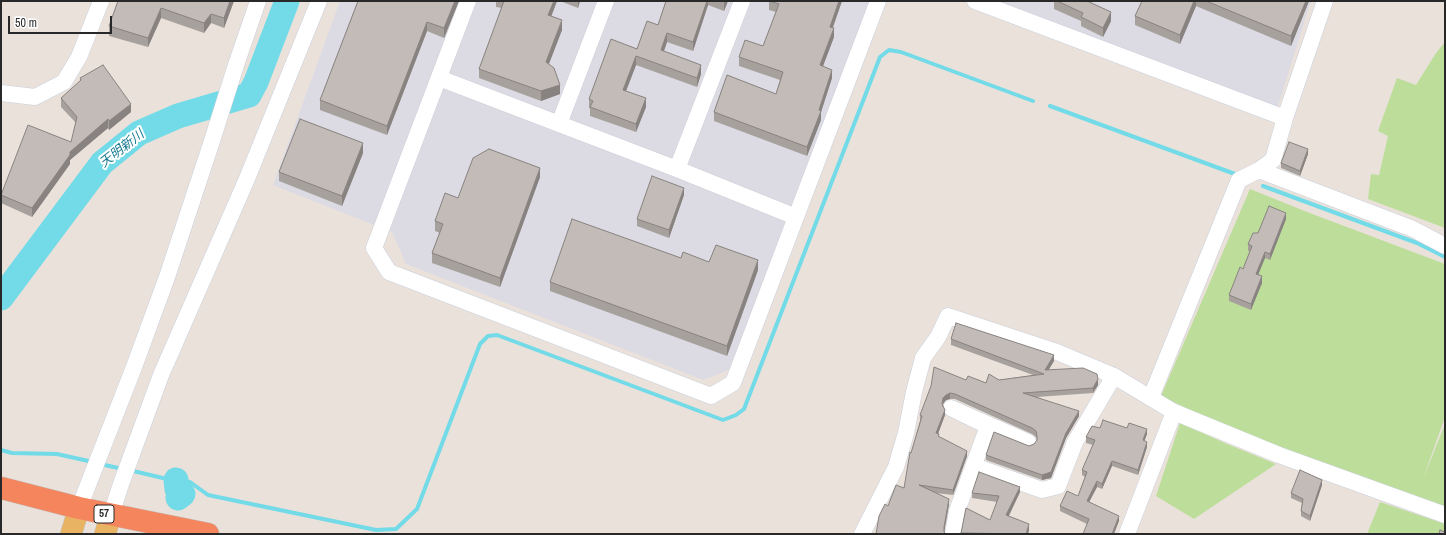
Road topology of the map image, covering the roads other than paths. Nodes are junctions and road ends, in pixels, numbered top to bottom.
1 (101, 1) edge
2 (258, 1) edge
3 (319, 1) edge
4 (468, 1) edge
5 (606, 1) edge
6 (742, 1) edge
7 (878, 1) edge
8 (975, 1) edge
9 (1325, 1) edge
10 (439, 78) junction
11 (1, 93) edge
12 (1285, 118) junction
13 (559, 124) junction
14 (677, 169) junction
15 (1259, 170) junction
16 (796, 217) junction
17 (1445, 246) edge
18 (1114, 376) junction
19 (1151, 397) junction
20 (1174, 412) junction
21 (1028, 442) dead end
22 (974, 466) junction
23 (1, 488) edge
24 (79, 508) junction
25 (1445, 515) edge
26 (108, 525) edge
27 (71, 534) edge
28 (208, 534) edge
29 (862, 534) edge
30 (953, 534) edge
31 (1127, 534) edge

1 - 11 street
2 - 24 street
3 - 26 street
4 - 10 street
5 - 13 street
6 - 14 street
7 - 16 street
8 - 12 street
9 - 12 street
10 - 13 street
10 - 16 street
12 - 15 street
13 - 14 street
14 - 16 street
15 - 17 street
15 - 19 street
18 - 19 street
18 - 22 street
18 - 29 street
19 - 20 street
20 - 25 street
20 - 31 street
21 - 22 street
22 - 30 street
23 - 24 highway, 57
24 - 26 highway, 57
24 - 27 main road
26 - 28 highway, 57

